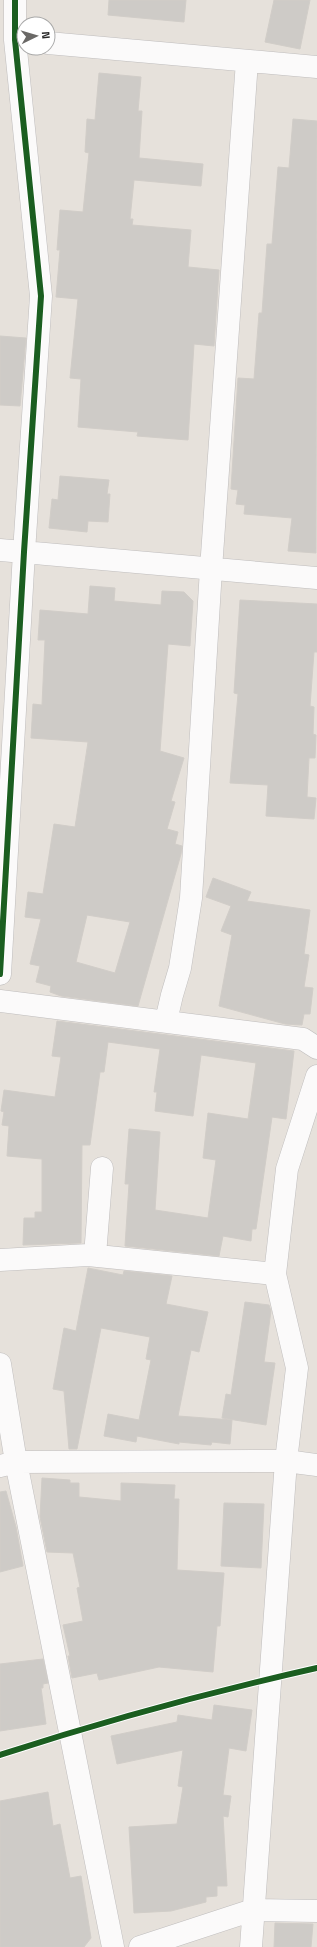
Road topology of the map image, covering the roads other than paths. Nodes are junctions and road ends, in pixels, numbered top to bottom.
1 (15, 0) edge
2 (13, 39) edge
3 (56, 44) edge
4 (247, 61) junction
5 (317, 67) edge
6 (0, 550) edge
7 (24, 552) junction
8 (211, 569) junction
9 (317, 578) edge
10 (0, 974) edge
11 (0, 1001) edge
12 (166, 1021) junction
13 (317, 1048) edge
14 (317, 1076) edge
15 (102, 1168) dead end
16 (95, 1255) junction
17 (0, 1260) edge
18 (275, 1274) junction
19 (0, 1364) edge
20 (286, 1462) junction
21 (8, 1464) edge
22 (317, 1465) edge
23 (253, 1910) junction
24 (317, 1911) edge
25 (113, 1947) edge
26 (140, 1947) edge
27 (251, 1947) edge

1 - 2 street
2 - 7 street
3 - 4 street
4 - 5 street
4 - 8 street
6 - 7 street
7 - 8 street
7 - 10 street
8 - 9 street
8 - 12 street
11 - 12 street
12 - 13 street
14 - 18 street
15 - 16 street
16 - 17 street
16 - 18 street
18 - 20 street
19 - 21 street
20 - 21 street
20 - 22 street
20 - 23 street
21 - 25 street
23 - 24 street
23 - 26 street
23 - 27 street

